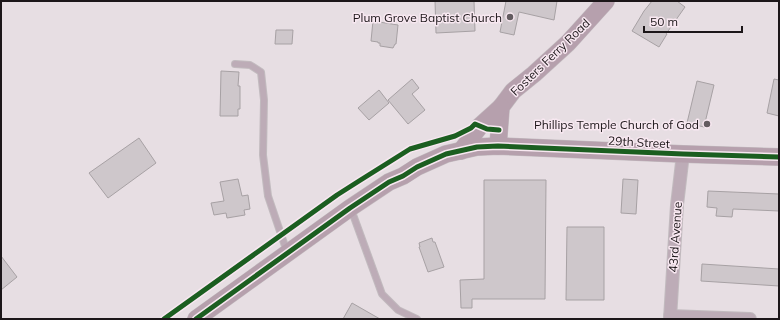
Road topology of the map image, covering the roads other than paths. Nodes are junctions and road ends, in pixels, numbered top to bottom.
1 (606, 1) edge
2 (235, 64) dead end
3 (501, 107) junction
4 (498, 146) junction
5 (461, 151) junction
6 (682, 154) junction
7 (779, 157) edge
8 (350, 208) junction
9 (288, 253) junction
10 (670, 317) edge
11 (196, 319) edge
12 (418, 319) edge
13 (750, 319) edge

1 - 3 street, Fosters Ferry Road
2 - 9 lane
3 - 4 street, Fosters Ferry Road
3 - 5 street
4 - 5 street
4 - 6 street, 29th Street
5 - 8 street
6 - 7 street, 29th Street
6 - 10 street, 43rd Avenue
8 - 9 street
8 - 12 lane
9 - 11 street
10 - 13 street

